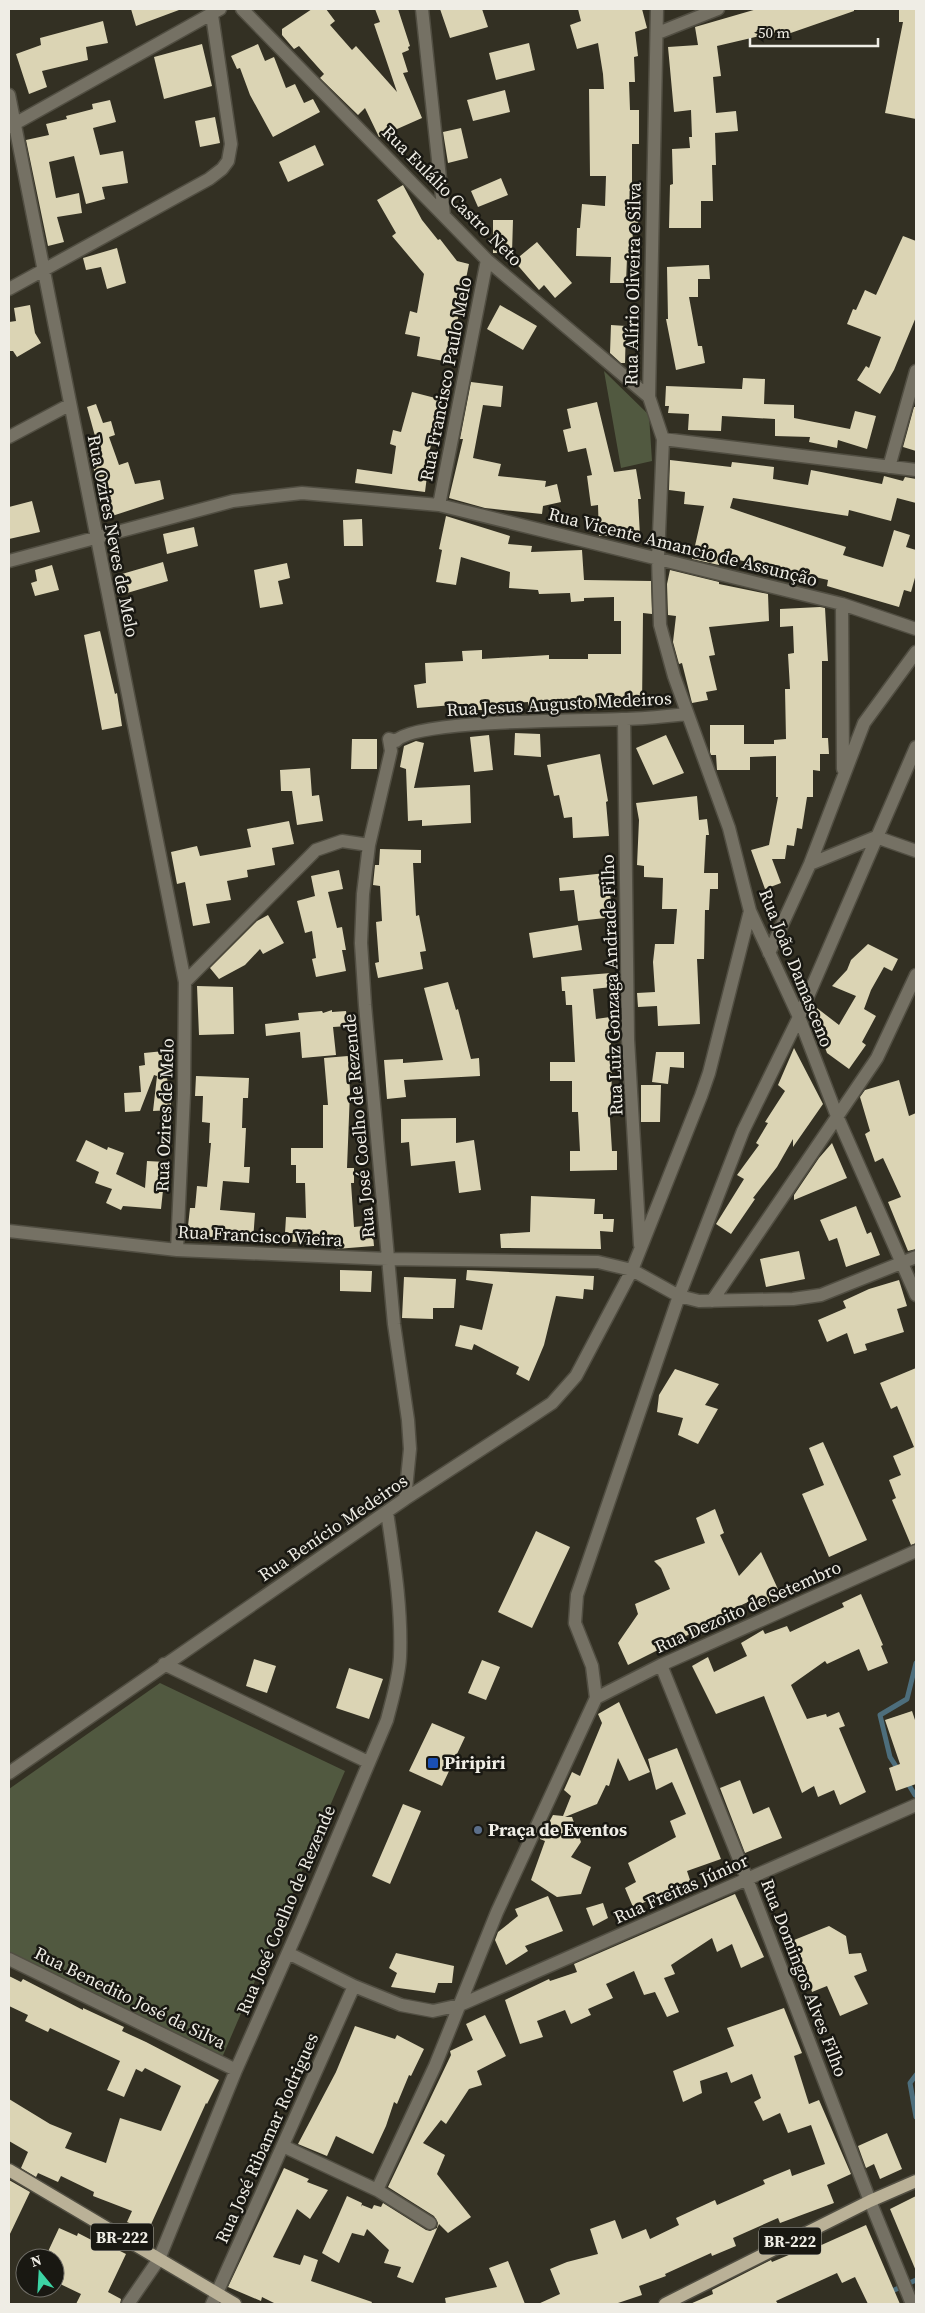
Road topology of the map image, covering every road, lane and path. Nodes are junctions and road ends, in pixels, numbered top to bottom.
1 (242, 9) edge
2 (422, 9) edge
3 (657, 9) edge
4 (718, 9) edge
5 (216, 12) edge
6 (658, 33) junction
7 (9, 95) edge
8 (11, 126) edge
9 (444, 216) junction
10 (487, 260) junction
11 (44, 269) junction
12 (9, 288) edge
13 (916, 371) edge
14 (649, 396) junction
15 (69, 405) junction
16 (9, 437) edge
17 (663, 439) junction
18 (889, 467) junction
19 (916, 470) edge
20 (439, 505) junction
21 (95, 537) junction
22 (658, 558) junction
23 (9, 561) edge
24 (842, 604) junction
25 (916, 629) edge
26 (916, 652) edge
27 (687, 714) junction
28 (624, 719) junction
29 (916, 747) edge
30 (391, 751) joint
31 (843, 777) junction
32 (876, 837) junction
33 (369, 845) junction
34 (916, 851) edge
35 (810, 864) junction
36 (750, 911) junction
37 (769, 953) junction
38 (916, 975) edge
39 (185, 982) junction
40 (798, 1017) junction
41 (837, 1116) junction
42 (9, 1231) edge
43 (177, 1250) junction
44 (641, 1250) junction
45 (916, 1257) edge
46 (388, 1259) junction
47 (903, 1264) junction
48 (632, 1270) junction
49 (916, 1295) edge
50 (679, 1296) junction
51 (712, 1301) junction
52 (405, 1499) junction
53 (387, 1512) junction
54 (916, 1551) edge
55 (164, 1664) junction
56 (661, 1665) junction
57 (596, 1698) junction
58 (368, 1762) junction
59 (9, 1773) edge
60 (916, 1805) edge
61 (747, 1879) junction
62 (288, 1953) junction
63 (9, 1959) edge
64 (354, 1986) junction
65 (460, 2005) junction
66 (236, 2070) junction
67 (283, 2146) junction
68 (9, 2170) edge
69 (916, 2181) edge
70 (377, 2190) junction
71 (870, 2201) junction
72 (430, 2223) dead end
73 (159, 2259) junction
74 (215, 2299) edge
75 (128, 2304) edge
76 (235, 2304) edge
77 (665, 2304) edge
78 (912, 2304) edge

1 - 9 street, Rua Eulálio Castro Neto
2 - 9 street
3 - 6 street, Rua Alírio Oliveira e Silva
4 - 6 street
5 - 8 street
5 - 11 street
6 - 14 street, Rua Alírio Oliveira e Silva
7 - 8 street, Rua Ozires Neves de Melo
8 - 11 street, Rua Ozires Neves de Melo
9 - 10 street, Rua Eulálio Castro Neto
10 - 14 street, Rua Eulálio Castro Neto
10 - 20 street, Rua Francisco Paulo Melo
11 - 12 street
11 - 15 street, Rua Ozires Neves de Melo
13 - 18 street
14 - 17 street, Rua Alírio Oliveira e Silva
15 - 16 street
15 - 21 street, Rua Ozires Neves de Melo
17 - 18 street
17 - 22 street, Rua Alírio Oliveira e Silva
18 - 19 street
20 - 21 street, Rua Vicente Amancio de Assunção
20 - 22 street, Rua Vicente Amancio de Assunção
21 - 23 street, Rua Vicente Amancio de Assunção
21 - 39 street, Rua Ozires Neves de Melo
22 - 24 street, Rua Vicente Amancio de Assunção
22 - 27 street, Rua João Damasceno
24 - 25 street, Rua Vicente Amancio de Assunção
24 - 31 street
26 - 31 street
27 - 28 street, Rua Jesus Augusto Medeiros
27 - 36 street, Rua João Damasceno
28 - 30 street, Rua Jesus Augusto Medeiros
28 - 44 street, Rua Luiz Gonzaga Andrade Filho
29 - 32 street
30 - 33 street, Rua José Coelho de Rezende
31 - 35 street
32 - 34 street
32 - 35 street
32 - 40 street
33 - 39 street
33 - 46 street, Rua José Coelho de Rezende
35 - 37 street
36 - 37 street, Rua João Damasceno
36 - 44 street, Rua Benício Medeiros
37 - 40 street, Rua João Damasceno
38 - 41 street
39 - 43 street, Rua Ozires de Melo
40 - 41 street, Rua João Damasceno
40 - 50 street
41 - 47 street, Rua João Damasceno
41 - 51 street
42 - 43 street, Rua Francisco Vieira
43 - 46 street, Rua Francisco Vieira
44 - 48 street, Rua Benício Medeiros
45 - 47 street, Rua Francisco Vieira
46 - 48 street, Rua Francisco Vieira
46 - 52 street, Rua José Coelho de Rezende
47 - 49 street, Rua João Damasceno
47 - 51 street, Rua Francisco Vieira
48 - 50 street, Rua Francisco Vieira
48 - 52 street, Rua Benício Medeiros
50 - 51 street, Rua Francisco Vieira
50 - 57 street
52 - 53 street, Rua Benício Medeiros
53 - 55 street, Rua Benício Medeiros
53 - 58 street, Rua José Coelho de Rezende
54 - 56 street, Rua Dezoito de Setembro
55 - 58 street
55 - 59 street, Rua Benício Medeiros
56 - 57 street, Rua Dezoito de Setembro
56 - 61 street, Rua Domingos Alves Filho
57 - 65 street
58 - 62 street, Rua José Coelho de Rezende
60 - 61 street, Rua Freitas Júnior
61 - 65 street, Rua Freitas Júnior
61 - 71 street, Rua Domingos Alves Filho
62 - 64 street, Rua Freitas Júnior
62 - 66 street, Rua José Coelho de Rezende
63 - 66 street, Rua Benedito José da Silva
64 - 65 street, Rua Freitas Júnior
64 - 67 street, Rua José Ribamar Rodrigues
65 - 70 street
66 - 73 street, Rua José Coelho de Rezende
67 - 70 street
67 - 74 street, Rua José Ribamar Rodrigues
68 - 73 main road, BR-222
69 - 71 main road, BR-222
70 - 72 street
71 - 77 main road, BR-222
71 - 78 street, Rua Domingos Alves Filho
73 - 74 main road, BR-222
73 - 75 street, Rua José Coelho de Rezende
74 - 76 main road, BR-222

